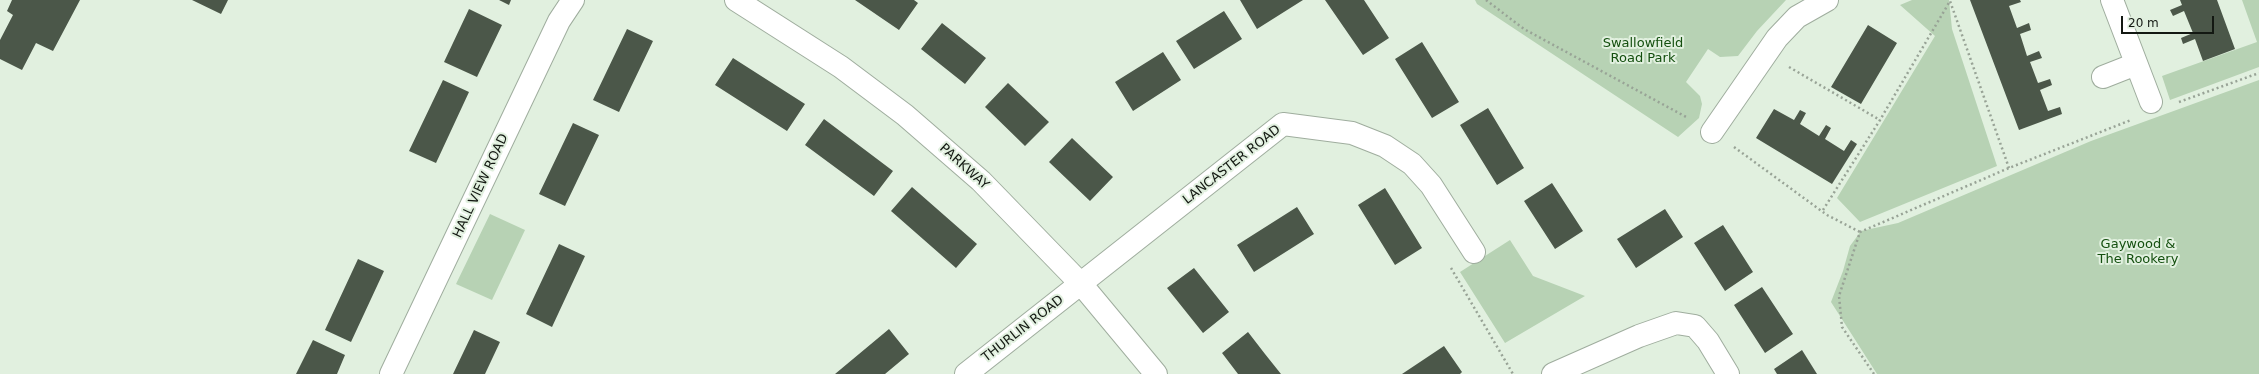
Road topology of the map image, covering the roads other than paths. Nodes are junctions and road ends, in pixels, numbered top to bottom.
1 (574, 0) edge
2 (736, 0) edge
3 (1827, 0) edge
4 (2112, 0) edge
5 (2136, 64) junction
6 (2103, 77) dead end
7 (2144, 110) road end
8 (1712, 132) road end
9 (1474, 252) road end
10 (1082, 285) junction
11 (391, 374) edge
12 (966, 374) edge
13 (1156, 374) edge
14 (1553, 374) edge
15 (1728, 374) edge

1 - 11 street, HALL VIEW ROAD
2 - 10 street, PARKWAY
3 - 8 street
4 - 5 street
5 - 6 street
5 - 7 street
9 - 10 street, LANCASTER ROAD
10 - 12 street, THURLIN ROAD
10 - 13 street, PARKWAY
14 - 15 street

